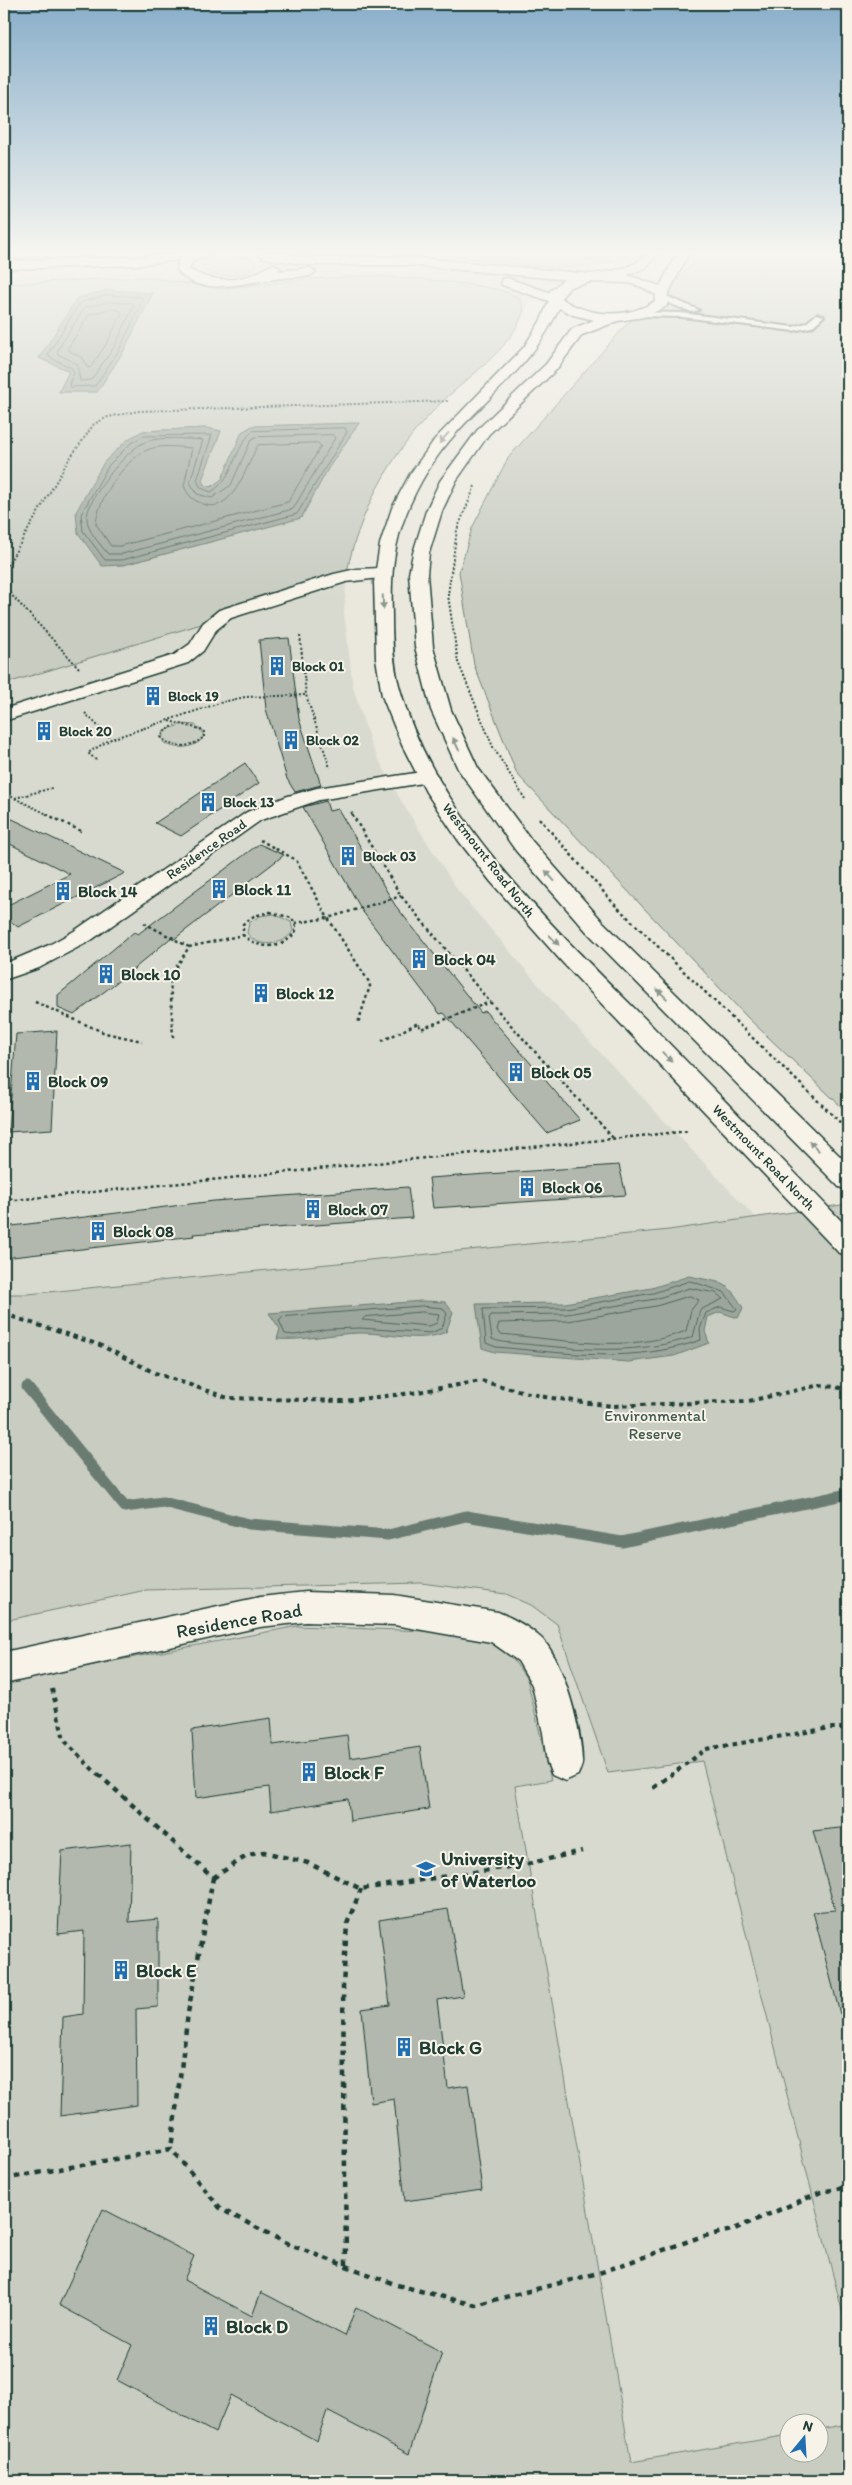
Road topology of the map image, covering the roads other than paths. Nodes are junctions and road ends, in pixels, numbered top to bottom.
1 (516, 367) edge
2 (551, 367) edge
3 (382, 573) junction
4 (4, 715) edge
5 (428, 777) junction
6 (4, 972) edge
7 (848, 1180) edge
8 (848, 1245) edge
9 (4, 1668) edge
10 (565, 1763) dead end

1 -> 3 main road, Westmount Road North
7 -> 2 main road
3 - 4 main road
3 -> 5 main road, Westmount Road North
5 - 6 main road, Residence Road
5 -> 8 main road, Westmount Road North
9 - 10 main road, Residence Road

